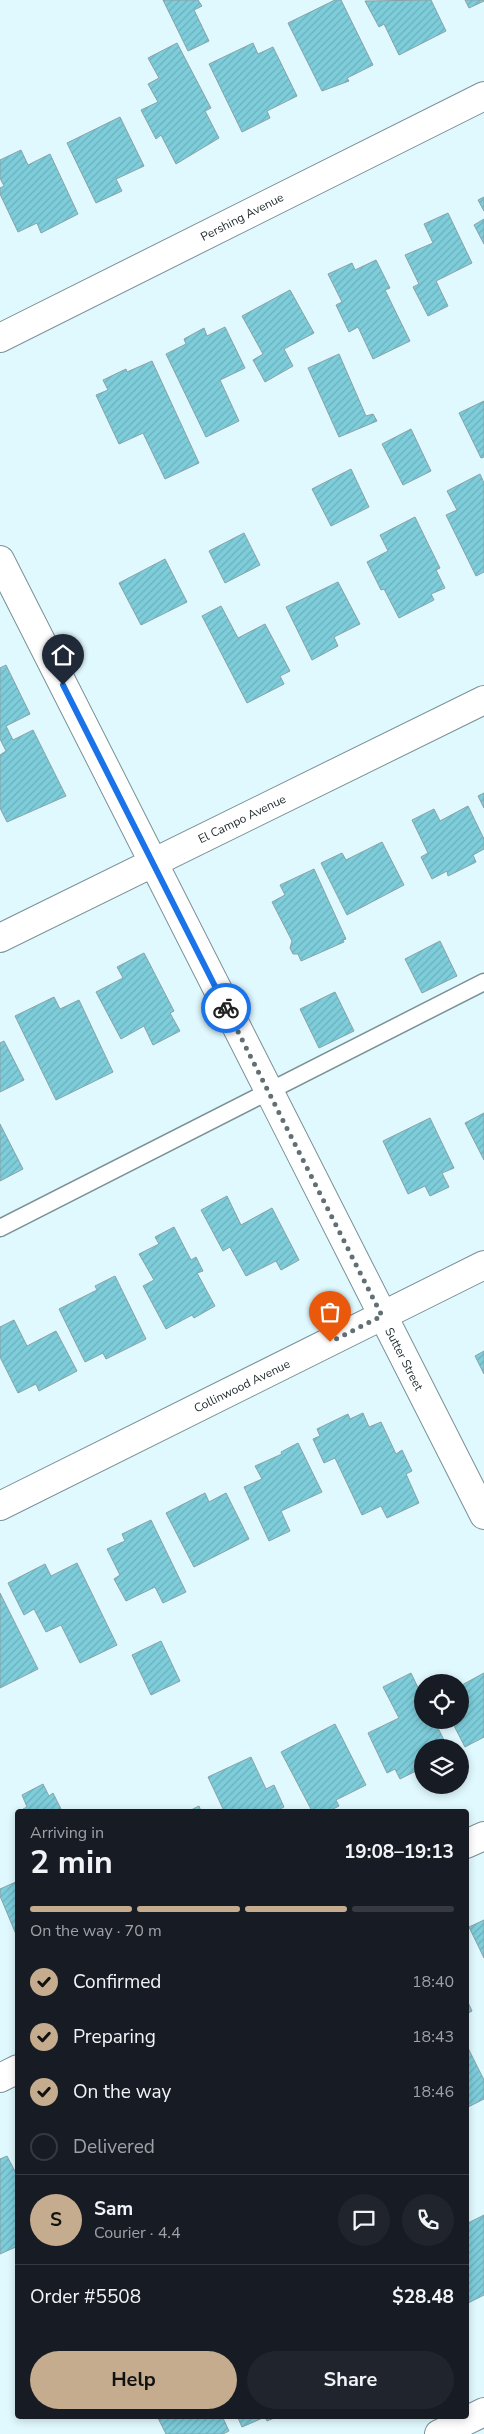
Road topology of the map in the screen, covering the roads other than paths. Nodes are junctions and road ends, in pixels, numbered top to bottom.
1 (484, 96) edge
2 (0, 338) edge
3 (0, 560) edge
4 (484, 700) edge
5 (152, 863) junction
6 (0, 938) edge
7 (484, 982) edge
8 (268, 1091) junction
9 (0, 1228) edge
10 (484, 1265) edge
11 (382, 1316) junction
12 (0, 1506) edge
13 (484, 1515) edge
14 (484, 1836) edge
15 (469, 1843) edge
16 (15, 2070) edge
17 (0, 2078) edge
18 (484, 2412) edge
19 (439, 2434) edge

1 - 2 street, Pershing Avenue
3 - 5 street, Sutter Street
4 - 5 street, El Campo Avenue
5 - 6 street, El Campo Avenue
5 - 8 street, Sutter Street
7 - 8 lane
8 - 9 lane
8 - 11 street, Sutter Street
10 - 11 street, Collinwood Avenue
11 - 12 street, Collinwood Avenue
11 - 13 street, Sutter Street
14 - 15 street
16 - 17 street
18 - 19 street

